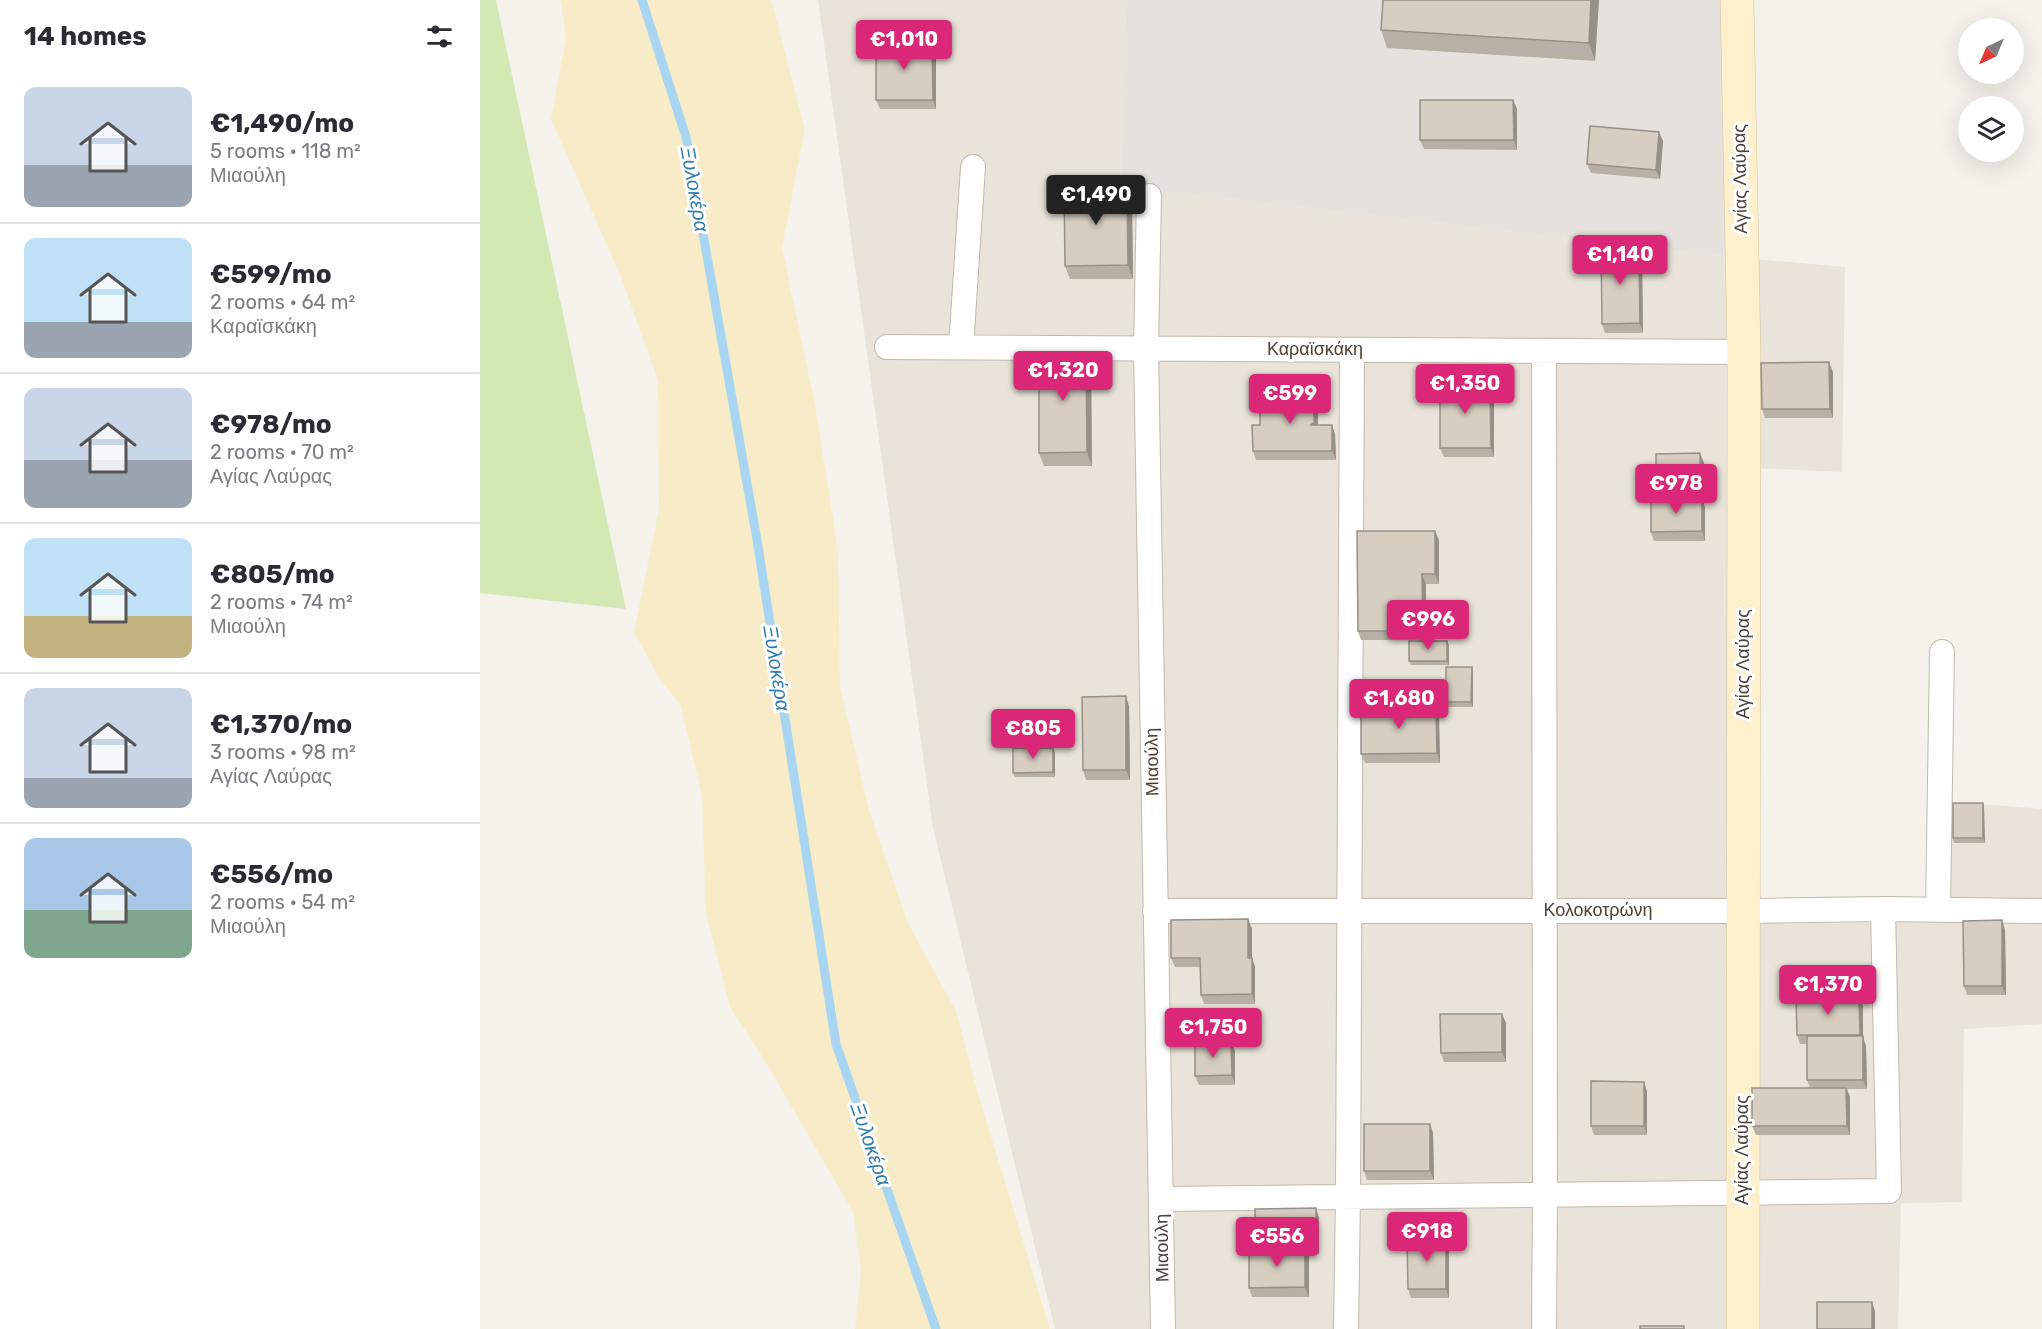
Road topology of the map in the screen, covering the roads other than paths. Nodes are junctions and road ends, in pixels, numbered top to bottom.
1 (1737, 0) edge
2 (973, 167) dead end
3 (1149, 196) dead end
4 (886, 347) dead end
5 (962, 347) junction
6 (1146, 348) junction
7 (1352, 350) junction
8 (1544, 351) junction
9 (1744, 352) junction
10 (1942, 652) dead end
11 (1883, 909) junction
12 (1938, 909) junction
13 (1544, 910) junction
14 (1155, 911) junction
15 (1349, 911) junction
16 (1743, 911) junction
17 (2042, 911) edge
18 (1742, 1192) junction
19 (1545, 1195) junction
20 (1348, 1197) junction
21 (1161, 1199) junction
22 (1163, 1329) edge
23 (1346, 1329) edge
24 (1544, 1329) edge
25 (1743, 1329) edge

1 - 9 street, Αγίας Λαύρας
2 - 5 street
3 - 6 street, Μιαούλη
4 - 5 street, Καραϊσκάκη
5 - 6 street, Καραϊσκάκη
6 - 7 street, Καραϊσκάκη
6 - 14 street, Μιαούλη
7 - 8 street, Καραϊσκάκη
7 - 15 street
8 - 9 street, Καραϊσκάκη
8 - 13 street
9 - 16 street, Αγίας Λαύρας
10 - 12 street
11 - 12 street, Κολοκοτρώνη
11 - 16 street, Κολοκοτρώνη
11 - 18 street
12 - 17 street, Κολοκοτρώνη
13 - 15 street, Κολοκοτρώνη
13 - 16 street, Κολοκοτρώνη
13 - 19 street
14 - 15 street, Κολοκοτρώνη
14 - 21 street, Μιαούλη
15 - 20 street
16 - 18 street, Αγίας Λαύρας
18 - 19 street
18 - 25 street, Αγίας Λαύρας
19 - 20 street
19 - 24 street
20 - 21 street
20 - 23 street
21 - 22 street, Μιαούλη

